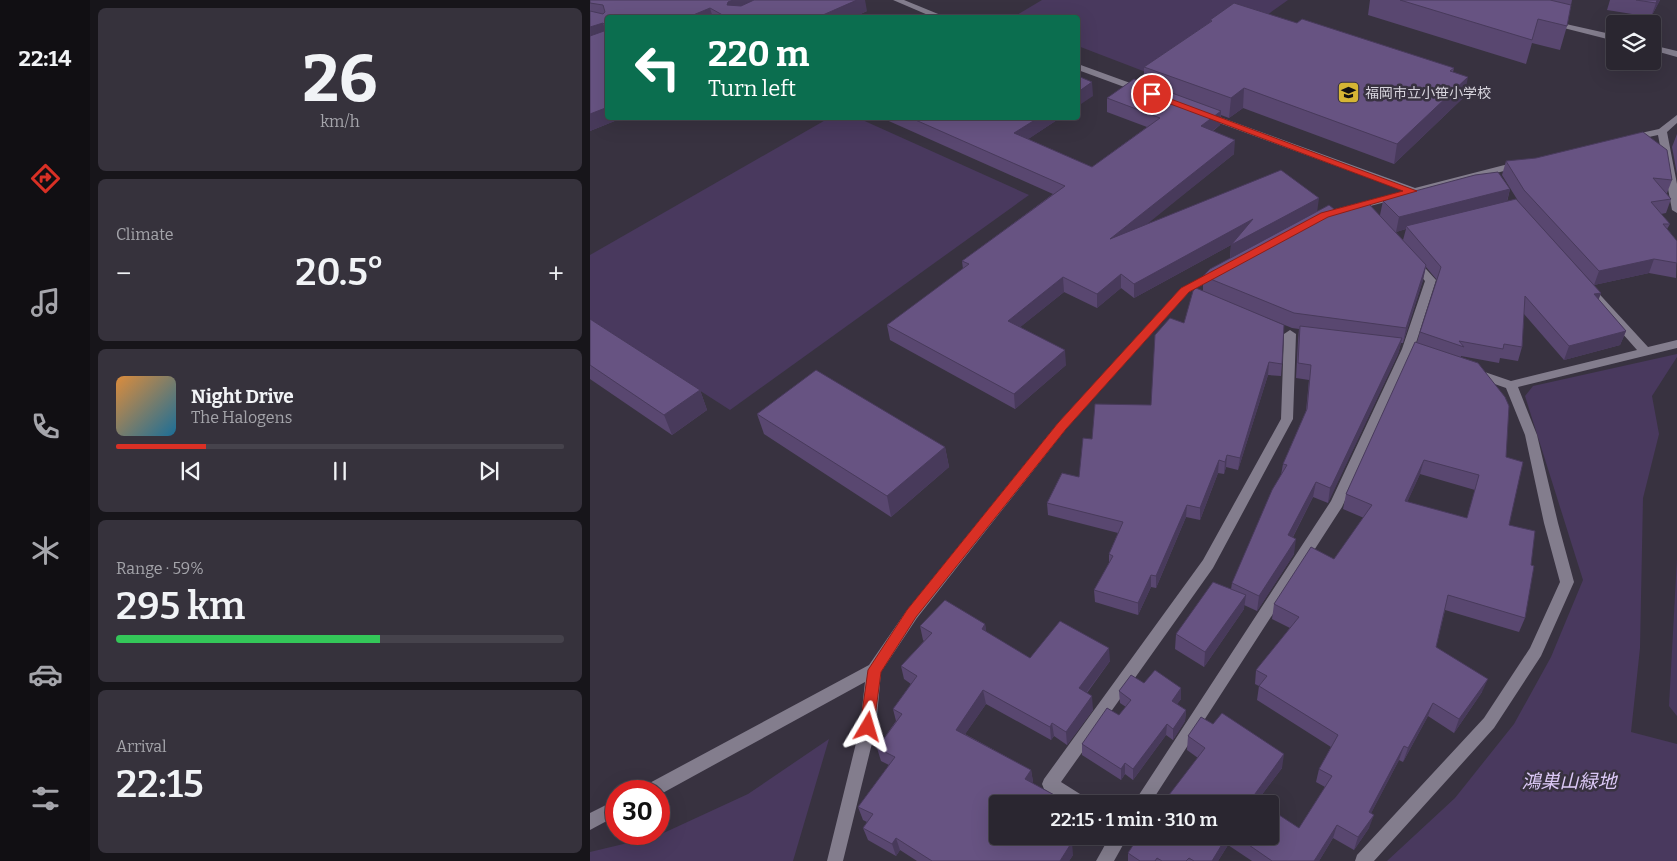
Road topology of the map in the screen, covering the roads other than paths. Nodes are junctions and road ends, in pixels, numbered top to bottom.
1 (897, 0) edge
2 (936, 15) edge
3 (1538, 18) edge
4 (1606, 36) edge
5 (1661, 50) edge
6 (1677, 54) edge
7 (1080, 68) edge
8 (1152, 94) edge
9 (1198, 112) edge
10 (1677, 118) edge
11 (1662, 131) junction
12 (1615, 142) edge
13 (1529, 162) edge
14 (1491, 170) junction
15 (1501, 185) edge
16 (1412, 191) junction
17 (1362, 204) junction
18 (1677, 210) edge
19 (1324, 215) edge
20 (1374, 218) edge
21 (1402, 249) edge
22 (1225, 269) edge
23 (1580, 279) edge
24 (1185, 290) junction
25 (1202, 297) edge
26 (1290, 333) dead end
27 (1677, 344) edge
28 (1645, 351) junction
29 (1464, 368) edge
30 (1511, 385) junction
31 (874, 670) junction
32 (670, 780) edge
33 (1068, 795) edge
34 (1148, 795) edge
35 (605, 814) edge
36 (590, 822) edge
37 (1114, 845) edge
38 (835, 861) edge
39 (1104, 861) edge
40 (1364, 861) edge

1 - 2 street
3 - 4 street
5 - 6 street
7 - 8 street
9 - 16 street
10 - 11 street
11 - 12 street
11 - 18 street
13 - 14 street
14 - 15 street
14 - 16 street
16 - 17 street
17 - 19 street
17 - 20 street
21 - 34 street
22 - 24 street
23 - 28 street
24 - 25 street
24 - 31 street
26 - 33 street
27 - 28 street
28 - 30 street
29 - 30 street
30 - 40 street
31 - 32 street
31 - 38 street
35 - 36 street
37 - 39 street

